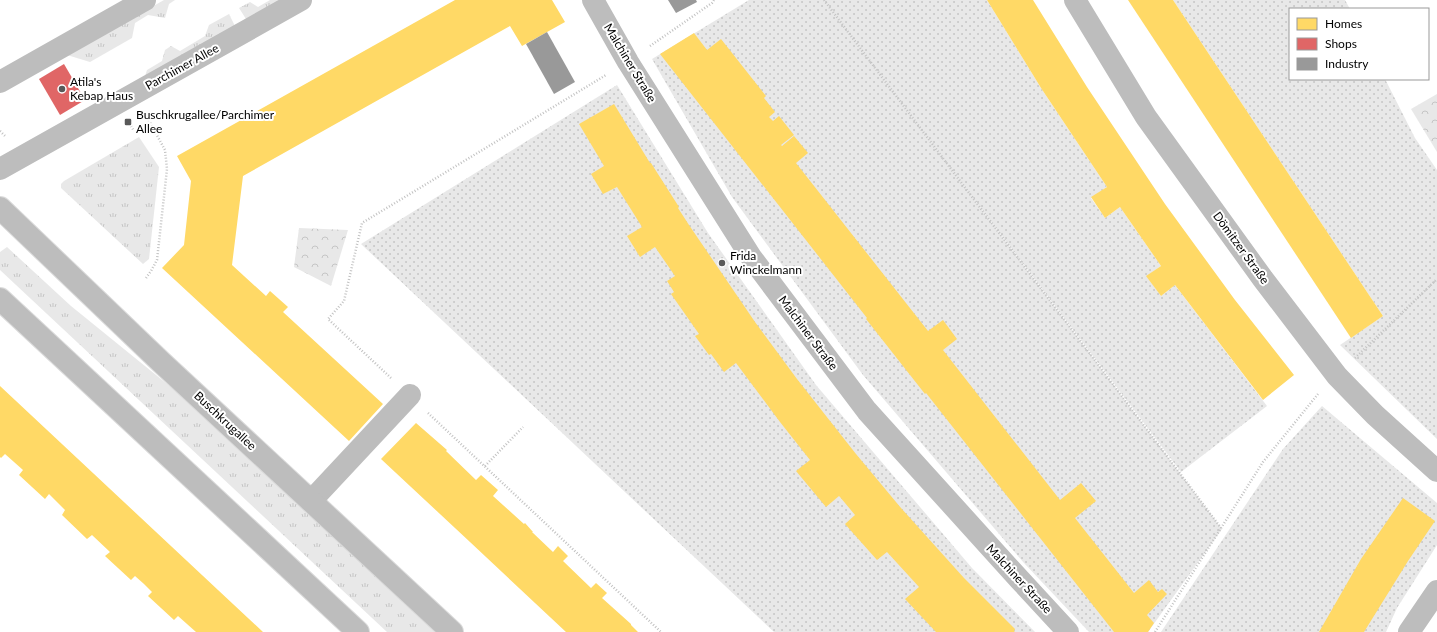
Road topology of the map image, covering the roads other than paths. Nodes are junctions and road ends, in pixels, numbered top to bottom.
1 (145, 0) edge
2 (301, 0) edge
3 (593, 0) edge
4 (1075, 0) edge
5 (0, 82) edge
6 (0, 169) edge
7 (0, 208) edge
8 (0, 299) edge
9 (410, 395) road end
10 (1437, 471) edge
11 (311, 501) junction
12 (1437, 591) edge
13 (358, 632) edge
14 (452, 632) edge
15 (1068, 632) edge
16 (1409, 632) edge

1 - 5 street
2 - 6 street, Parchimer Allee
3 - 15 street, Malchiner Straße
4 - 10 street, Dömitzer Straße
7 - 11 street, Buschkrugallee
8 - 13 street
9 - 11 street
11 - 14 street, Buschkrugallee
12 - 16 street

